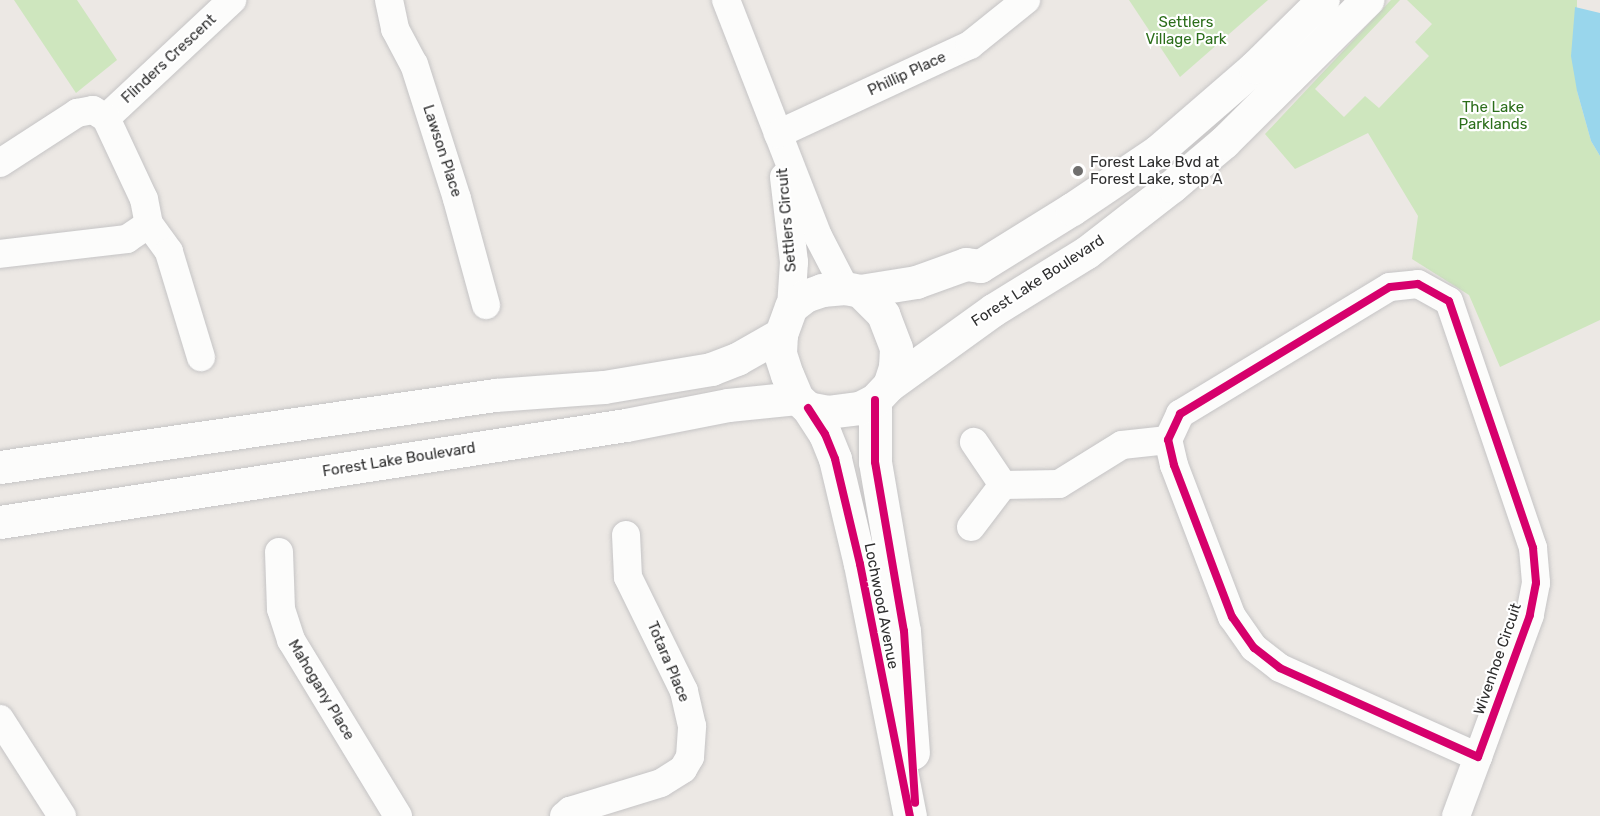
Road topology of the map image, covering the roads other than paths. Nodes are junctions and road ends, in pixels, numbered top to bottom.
1 (232, 0) edge
2 (389, 0) edge
3 (726, 0) edge
4 (1026, 0) edge
5 (1323, 0) edge
6 (1366, 0) edge
7 (106, 118) junction
8 (778, 134) junction
9 (0, 163) edge
10 (149, 224) junction
11 (0, 254) edge
12 (853, 289) junction
13 (486, 305) dead end
14 (786, 320) junction
15 (201, 357) dead end
16 (882, 393) junction
17 (803, 403) junction
18 (1168, 440) junction
19 (974, 442) dead end
20 (0, 467) edge
21 (1003, 485) junction
22 (0, 522) edge
23 (971, 526) dead end
24 (626, 535) dead end
25 (279, 552) dead end
26 (0, 719) edge
27 (1478, 758) junction
28 (62, 816) edge
29 (398, 816) edge
30 (564, 816) edge
31 (910, 816) edge
32 (916, 816) edge
33 (1456, 816) edge

1 - 7 street, Flinders Crescent
2 - 13 street, Lawson Place
3 - 8 street, Settlers Circuit
4 - 8 street, Phillip Place
5 - 12 main road
6 - 16 main road, Forest Lake Boulevard
7 - 9 street
7 - 10 street
8 - 12 street, Settlers Circuit
8 - 14 street, Settlers Circuit
10 - 11 street
10 - 15 street
12 - 14 main road
12 - 16 main road
14 - 17 main road
14 - 20 main road
16 - 17 main road
16 - 32 main road, Lochwood Avenue
17 - 22 main road, Forest Lake Boulevard
17 - 31 main road, Lochwood Avenue
18 - 21 street
18 - 27 street
18 - 27 street, Wivenhoe Circuit
19 - 21 street
21 - 23 street
24 - 30 street, Totara Place
25 - 29 street, Mahogany Place
26 - 28 street
27 - 33 street, Wivenhoe Circuit

